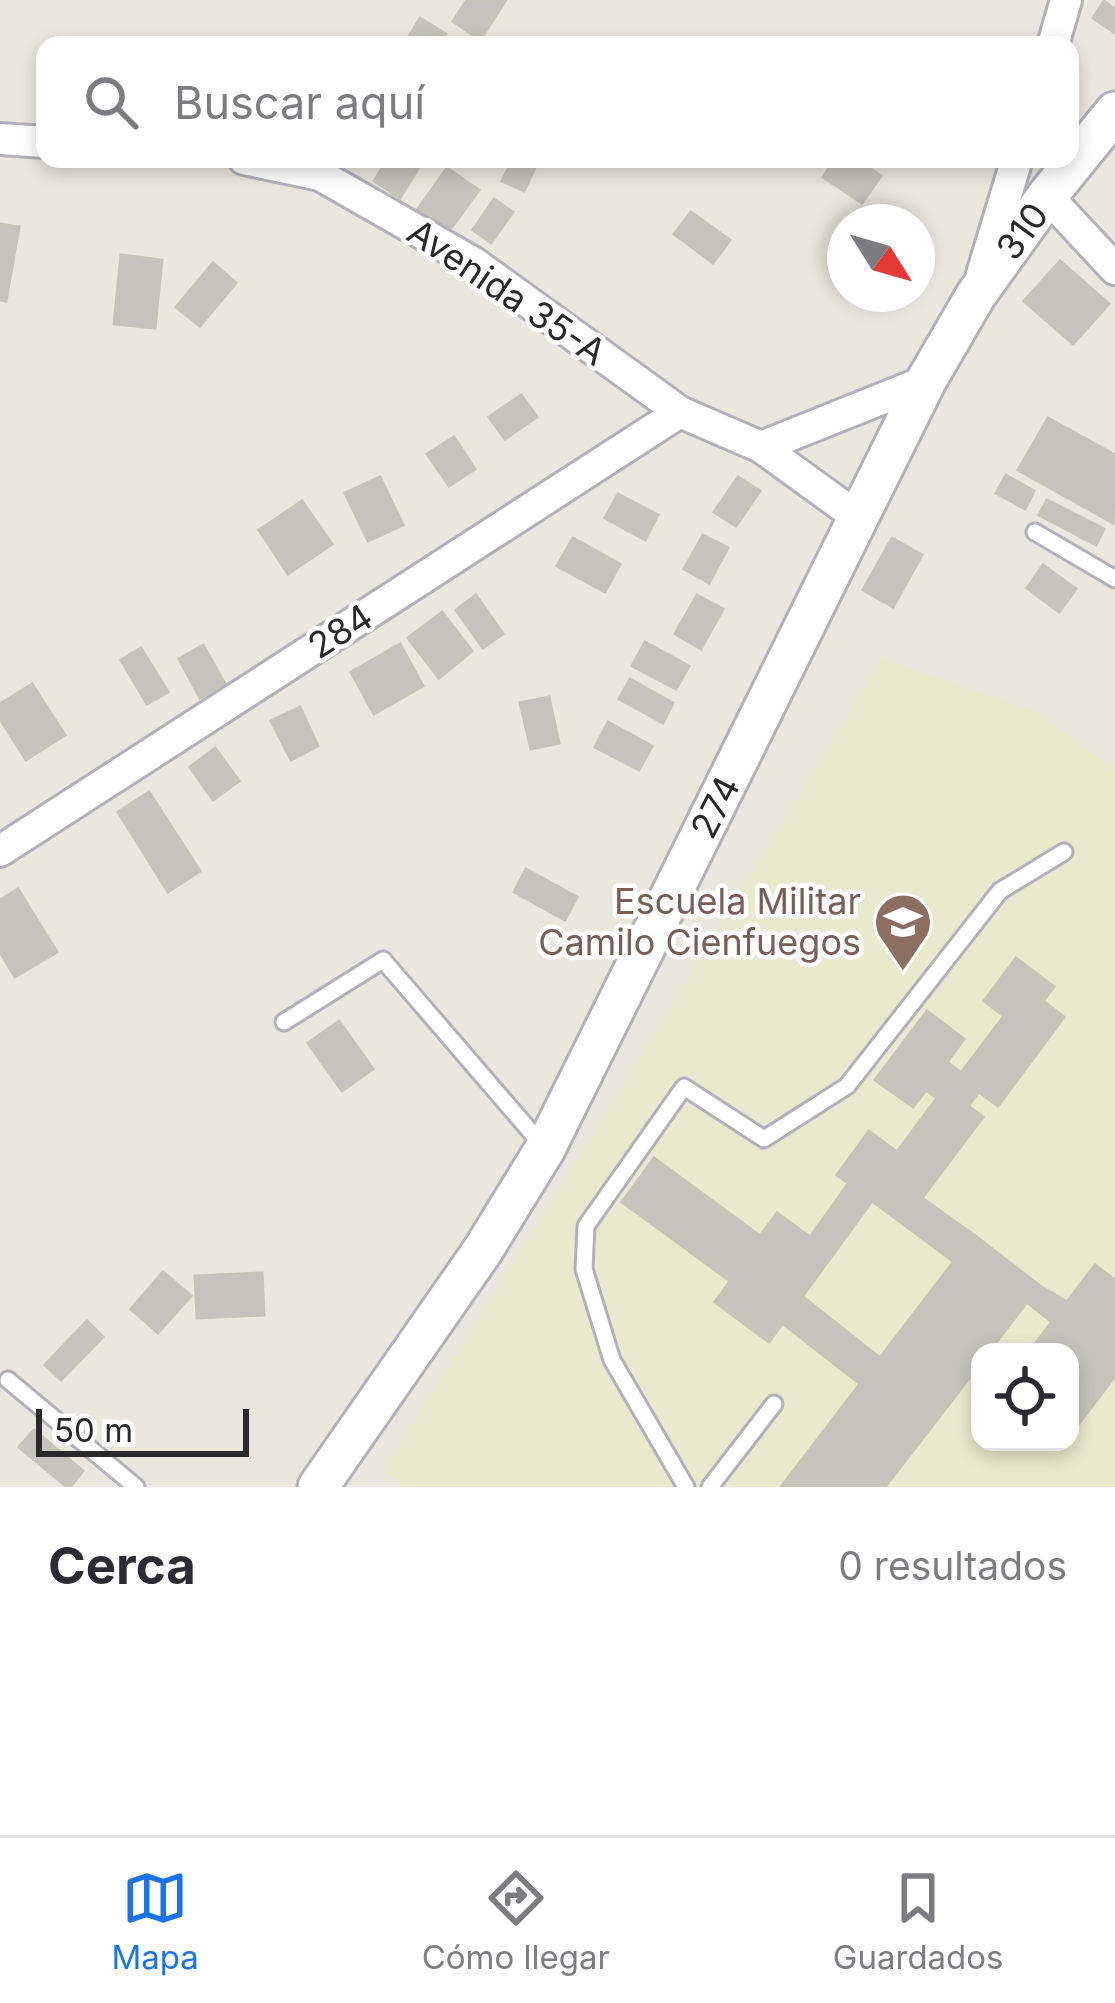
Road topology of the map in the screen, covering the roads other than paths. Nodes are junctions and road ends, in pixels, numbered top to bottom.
1 (1066, 0) edge
2 (1055, 36) edge
3 (1115, 112) edge
4 (0, 140) edge
5 (36, 142) edge
6 (1079, 156) edge
7 (287, 168) edge
8 (1015, 168) edge
9 (1070, 168) edge
10 (1047, 196) junction
11 (1115, 269) edge
12 (976, 295) junction
13 (926, 381) junction
14 (680, 412) junction
15 (761, 447) junction
16 (859, 518) junction
17 (1035, 532) dead end
18 (1115, 579) edge
19 (0, 851) edge
20 (1064, 852) dead end
21 (284, 1022) dead end
22 (544, 1148) junction
23 (8, 1380) dead end
24 (774, 1404) dead end
25 (321, 1486) edge
26 (136, 1487) edge
27 (686, 1487) edge
28 (710, 1487) edge

1 - 2 street
3 - 6 street, 310
4 - 5 street
7 - 14 street, Avenida 35-A
8 - 12 street, 274
9 - 10 street, 310
10 - 11 street
10 - 12 street, 310
12 - 13 street, 274
13 - 15 street
13 - 16 street, 274
14 - 15 street, Avenida 35-A
14 - 19 street, 284
15 - 16 street, Avenida 35-A
16 - 22 street, 274
17 - 18 lane
20 - 27 lane
21 - 22 lane
22 - 25 street, 274
23 - 26 lane
24 - 28 lane

